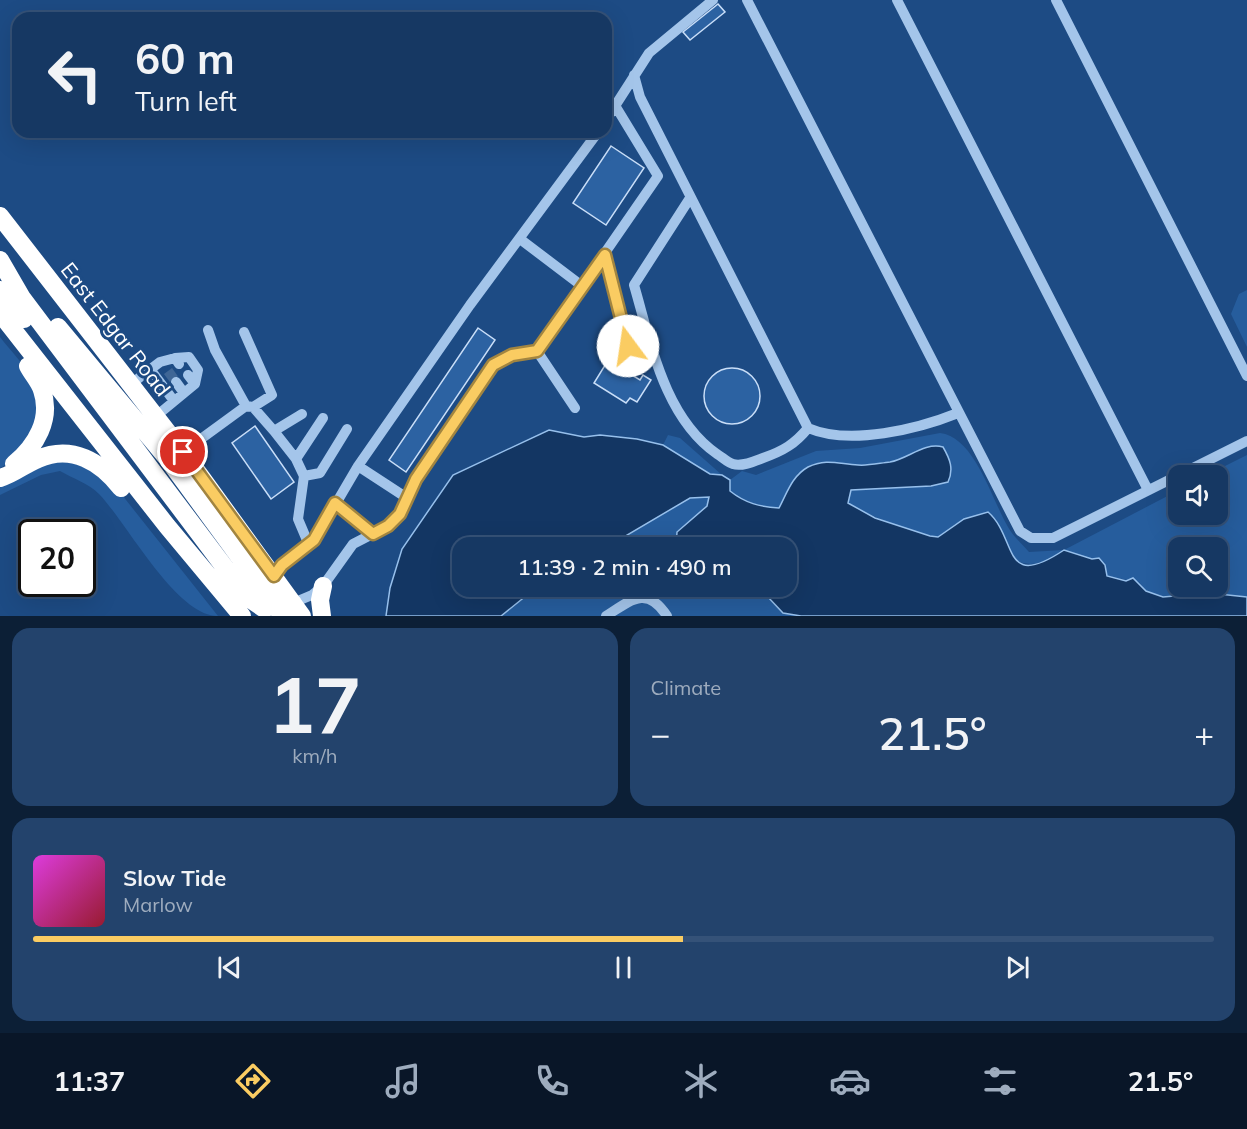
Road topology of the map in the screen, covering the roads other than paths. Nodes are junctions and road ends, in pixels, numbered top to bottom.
1 (713, 0) edge
2 (747, 0) edge
3 (897, 0) edge
4 (1056, 0) edge
5 (634, 75) junction
6 (616, 107) junction
7 (612, 112) edge
8 (594, 138) edge
9 (690, 198) junction
10 (0, 216) edge
11 (520, 239) junction
12 (605, 255) junction
13 (0, 260) edge
14 (582, 286) junction
15 (0, 290) edge
16 (0, 314) edge
17 (208, 330) dead end
18 (244, 332) dead end
19 (628, 346) dead end
20 (537, 351) junction
21 (160, 362) junction
22 (150, 369) junction
23 (168, 371) tunnel mouth
24 (1247, 376) edge
25 (176, 382) tunnel mouth
26 (131, 384) junction
27 (184, 393) junction
28 (174, 401) junction
29 (249, 406) junction
30 (575, 408) dead end
31 (958, 413) junction
32 (302, 414) dead end
33 (155, 417) junction
34 (323, 418) dead end
35 (808, 428) junction
36 (347, 429) dead end
37 (274, 431) junction
38 (1247, 441) edge
39 (183, 452) junction
40 (296, 459) junction
41 (358, 466) junction
42 (0, 473) edge
43 (304, 476) junction
44 (0, 478) edge
45 (1148, 490) junction
46 (407, 498) junction
47 (335, 503) junction
48 (373, 534) junction
49 (203, 542) junction
50 (309, 545) junction
51 (191, 556) junction
52 (269, 583) junction
53 (323, 586) junction
54 (288, 611) edge
55 (242, 616) edge
56 (322, 616) edge
57 (606, 616) edge
58 (667, 616) edge

1 - 5 lane
2 - 31 lane
3 - 45 lane
4 - 24 lane
5 - 6 lane
5 - 9 lane
6 - 7 lane
6 - 12 lane
8 - 11 lane
9 - 35 lane
9 - 35 lane
10 - 26 highway, East Edgar Road
11 - 14 lane
11 - 41 lane
12 - 14 lane
12 - 19 lane
13 - 49 highway
13 - 52 highway
14 - 20 lane
15 - 49 highway
16 - 42 highway
16 - 51 highway
17 - 29 lane
18 - 29 lane
20 - 30 lane
20 - 46 lane
21 - 22 lane
21 - 23 lane
21 - 27 lane
22 - 26 lane
22 - 28 lane
25 - 27 lane
26 - 33 highway, East Edgar Road
27 - 28 lane
28 - 33 lane
29 - 37 lane
29 - 39 lane
31 - 35 lane
31 - 45 lane
32 - 37 lane
33 - 39 highway, East Edgar Road
34 - 40 lane
36 - 43 lane
37 - 40 lane
38 - 45 lane
39 - 52 highway, East Edgar Road
40 - 43 lane
41 - 46 lane
41 - 47 lane
43 - 50 lane
44 - 51 highway
46 - 48 lane
47 - 48 lane
47 - 50 lane
48 - 53 lane
49 - 54 highway
50 - 52 lane
51 - 55 highway
52 - 54 highway
53 - 54 lane
53 - 56 highway
57 - 58 lane

